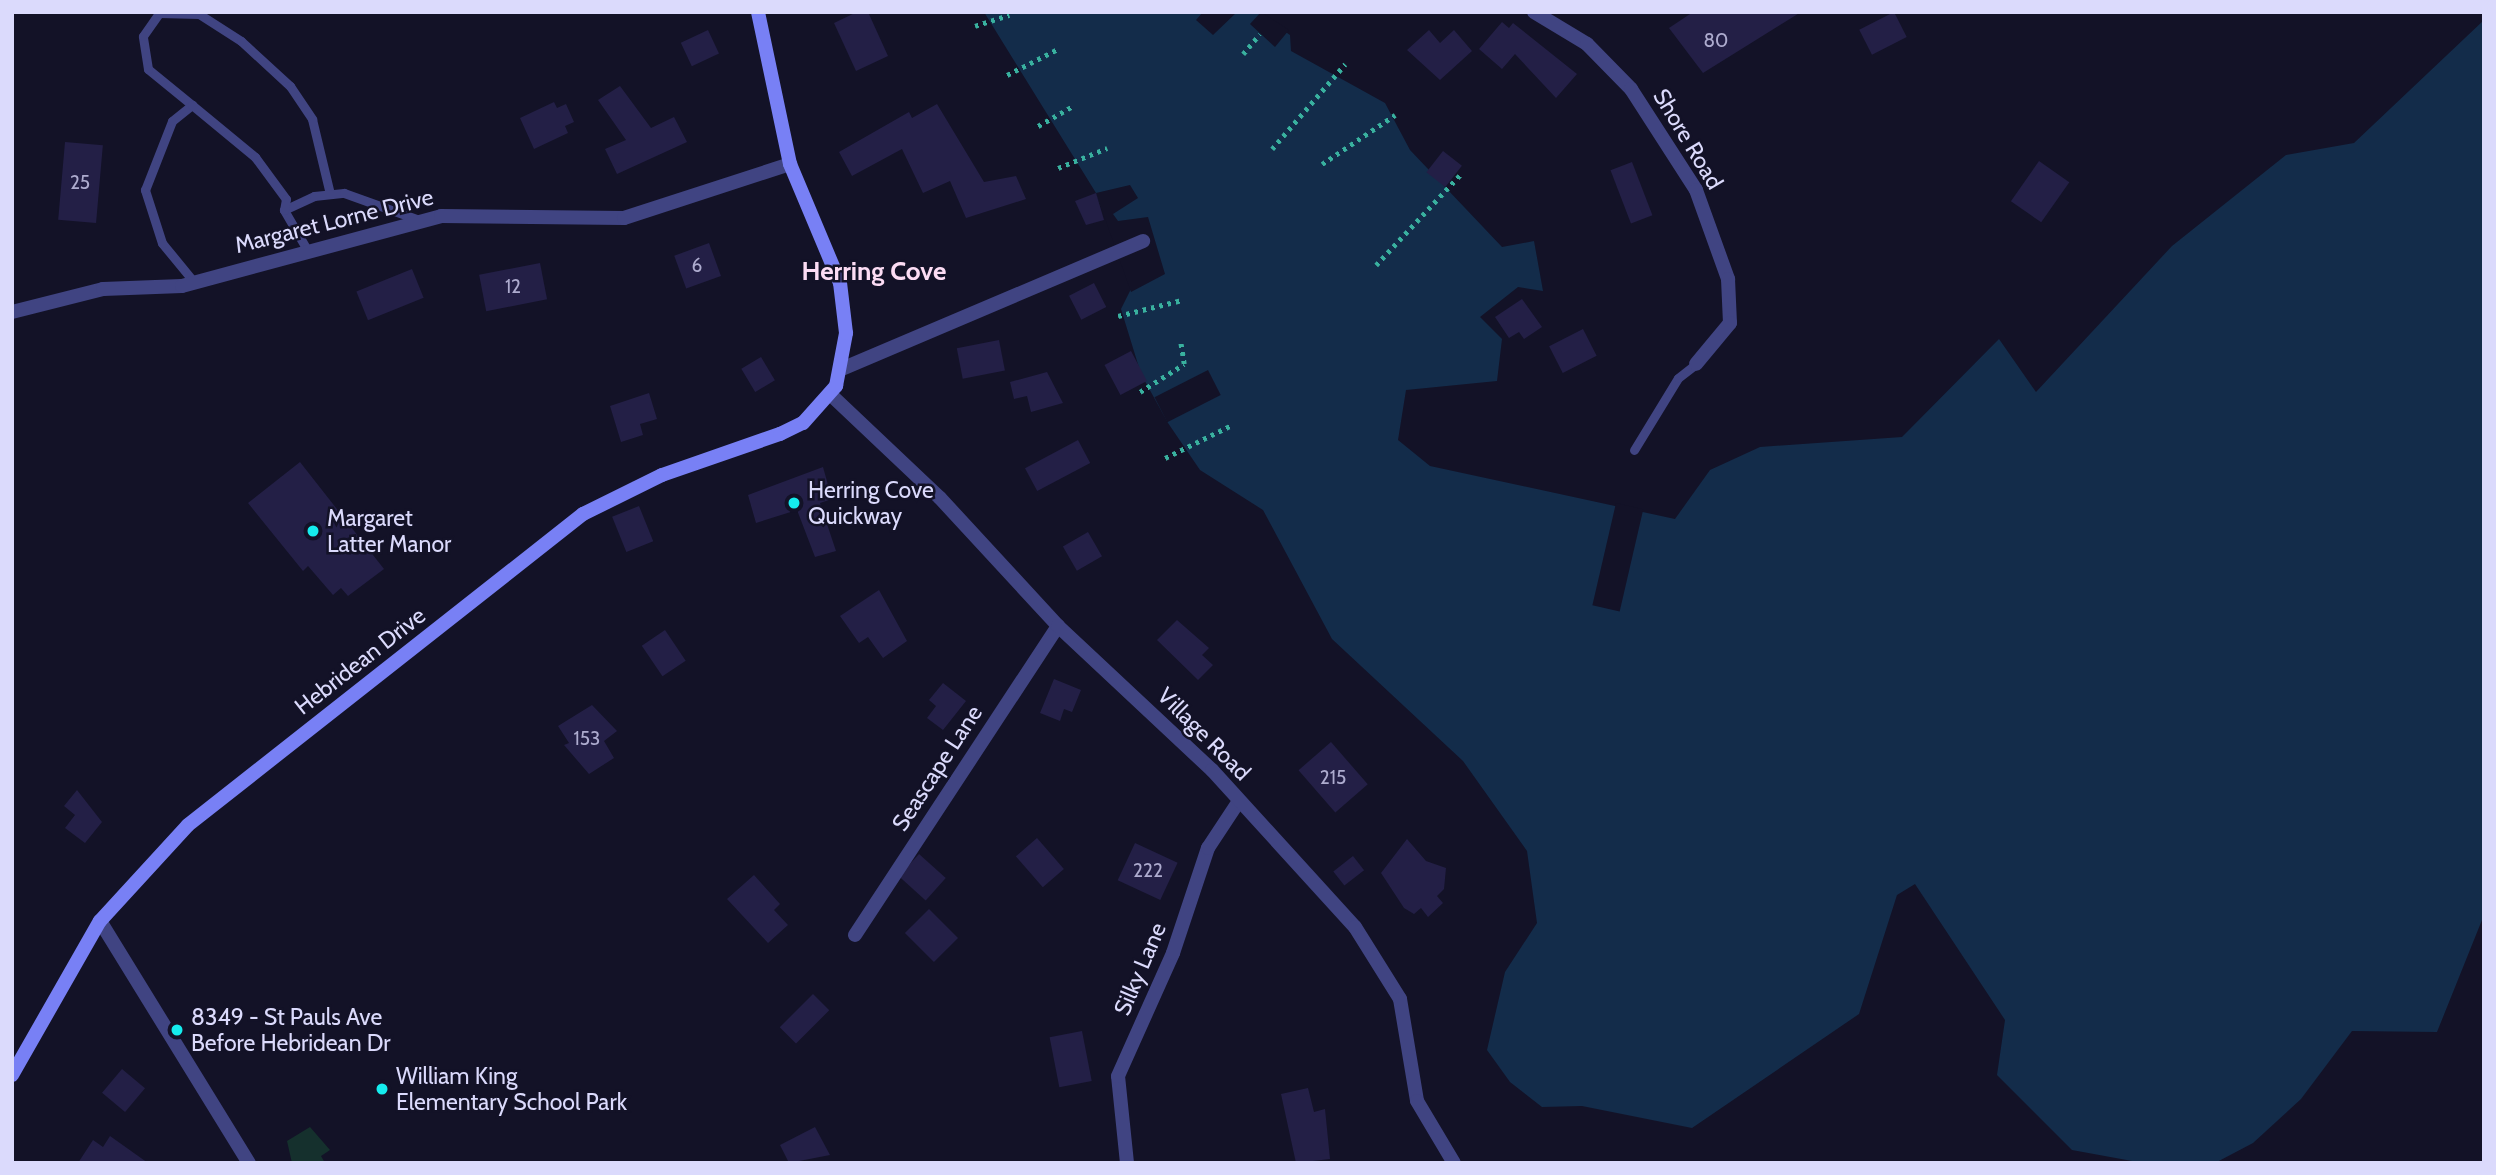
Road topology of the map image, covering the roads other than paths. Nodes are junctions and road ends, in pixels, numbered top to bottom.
1 (758, 12) edge
2 (1534, 12) edge
3 (192, 105) junction
4 (790, 164) junction
5 (330, 194) junction
6 (284, 210) junction
7 (419, 220) junction
8 (1143, 241) dead end
9 (309, 253) junction
10 (194, 282) junction
11 (12, 313) edge
12 (1696, 364) joint
13 (844, 368) junction
14 (830, 394) junction
15 (1634, 450) dead end
16 (1058, 626) junction
17 (1240, 801) junction
18 (100, 920) junction
19 (855, 935) dead end
20 (12, 1074) edge
21 (249, 1163) edge
22 (1127, 1163) edge
23 (1454, 1163) edge

1 - 4 main road
2 - 12 street, Shore Road
3 - 5 lane
3 - 6 lane
3 - 10 lane
4 - 7 street, Margaret Lorne Drive
4 - 13 main road
5 - 6 lane
5 - 7 lane
6 - 9 lane
7 - 9 street, Margaret Lorne Drive
8 - 13 street
9 - 10 street, Margaret Lorne Drive
10 - 11 street, Margaret Lorne Drive
12 - 15 lane
13 - 14 main road, Hebridean Drive
14 - 16 street, Village Road
14 - 18 main road, Hebridean Drive
16 - 17 street, Village Road
16 - 19 street, Seascape Lane
17 - 22 street, Silky Lane
17 - 23 street, Village Road
18 - 20 main road, Hebridean Drive
18 - 21 street

